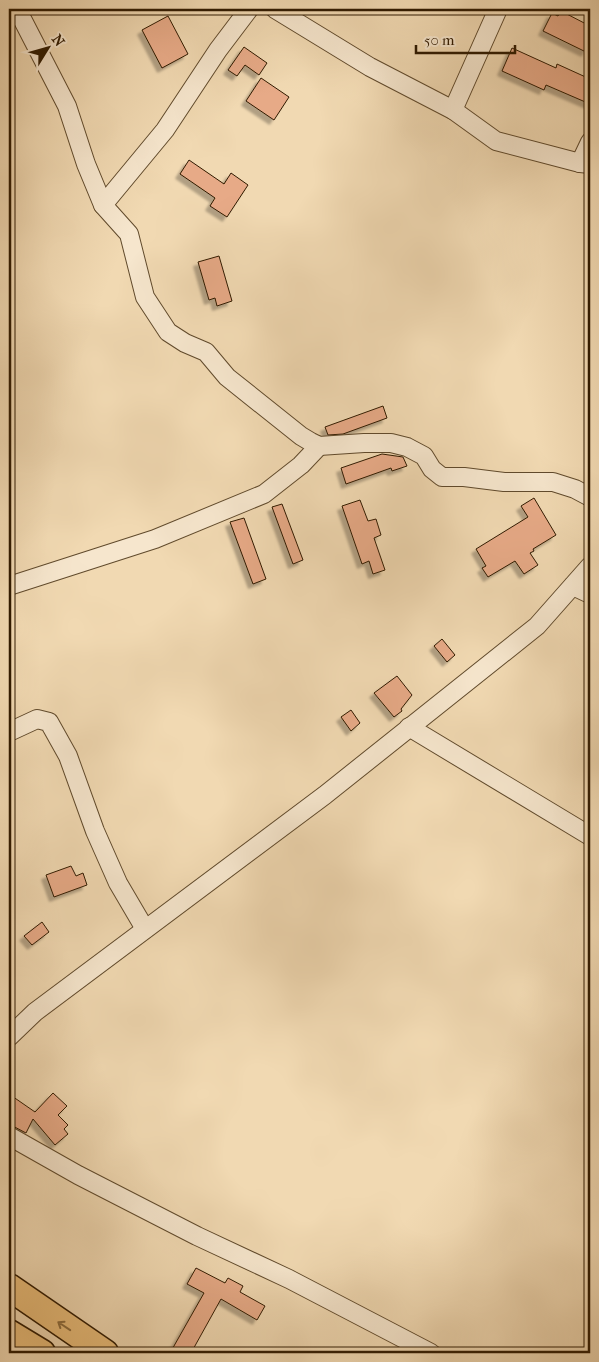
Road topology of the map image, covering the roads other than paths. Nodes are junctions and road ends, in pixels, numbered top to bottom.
1 (17, 9) edge
2 (249, 9) edge
3 (275, 9) edge
4 (498, 9) edge
5 (453, 110) junction
6 (590, 142) edge
7 (585, 163) edge
8 (103, 206) junction
9 (319, 446) junction
10 (590, 497) edge
11 (590, 566) edge
12 (9, 586) edge
13 (573, 586) junction
14 (590, 594) edge
15 (409, 727) junction
16 (9, 732) edge
17 (590, 836) edge
18 (145, 928) junction
19 (35, 1012) junction
20 (9, 1022) edge
21 (9, 1037) edge
22 (9, 1136) edge
23 (9, 1288) edge
24 (9, 1334) edge
25 (42, 1353) edge
26 (104, 1353) edge
27 (431, 1353) edge

1 - 8 street
2 - 8 street
3 - 5 street
4 - 5 street
5 - 7 street
6 - 7 street
8 - 9 street
9 - 10 street
9 - 12 street
11 - 13 street
13 - 14 street
13 - 15 street
15 - 17 street
15 - 18 street
16 - 18 street
18 - 19 street
19 - 20 street
19 - 21 street
22 - 27 street
26 -> 23 highway
24 - 25 highway

